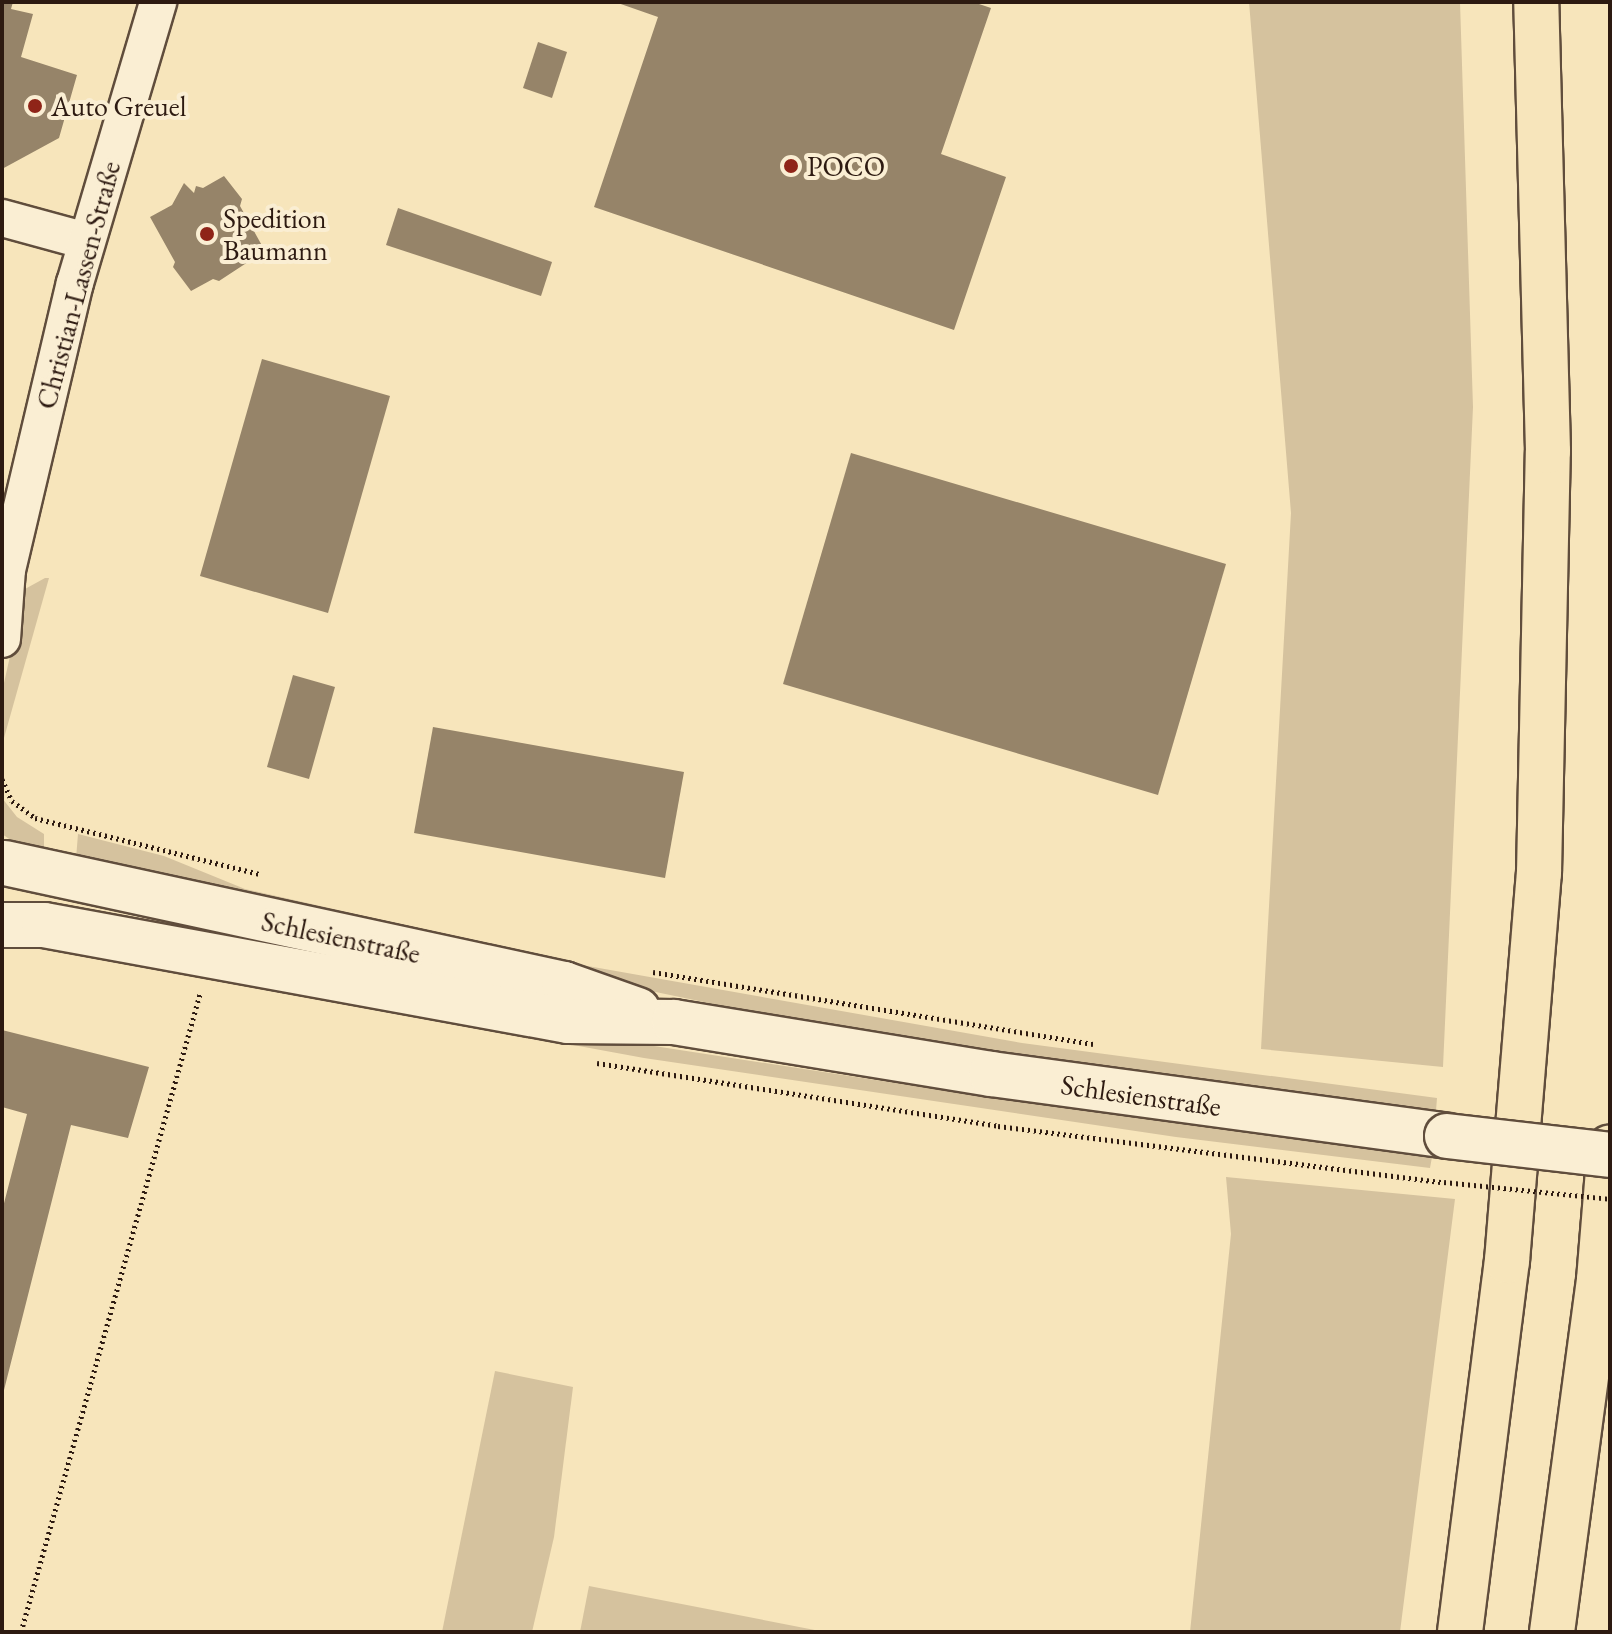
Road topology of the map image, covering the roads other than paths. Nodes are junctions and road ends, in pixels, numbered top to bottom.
1 (158, 2) edge
2 (1536, 2) edge
3 (2, 218) edge
4 (86, 241) junction
5 (4, 575) edge
6 (2, 639) edge
7 (3, 859) edge
8 (2, 910) edge
9 (2, 925) edge
10 (674, 1022) junction
11 (1610, 1147) edge
12 (1610, 1155) edge
13 (1460, 1632) edge
14 (1552, 1632) edge

1 - 4 street, Christian-Lassen-Straße
2 - 13 highway
3 - 4 street
4 - 5 street, Christian-Lassen-Straße
5 - 6 street, Christian-Lassen-Straße
7 - 8 street
7 - 10 street, Schlesienstraße
9 - 10 street, Schlesienstraße
10 - 12 street, Schlesienstraße, bridge
11 - 14 highway

